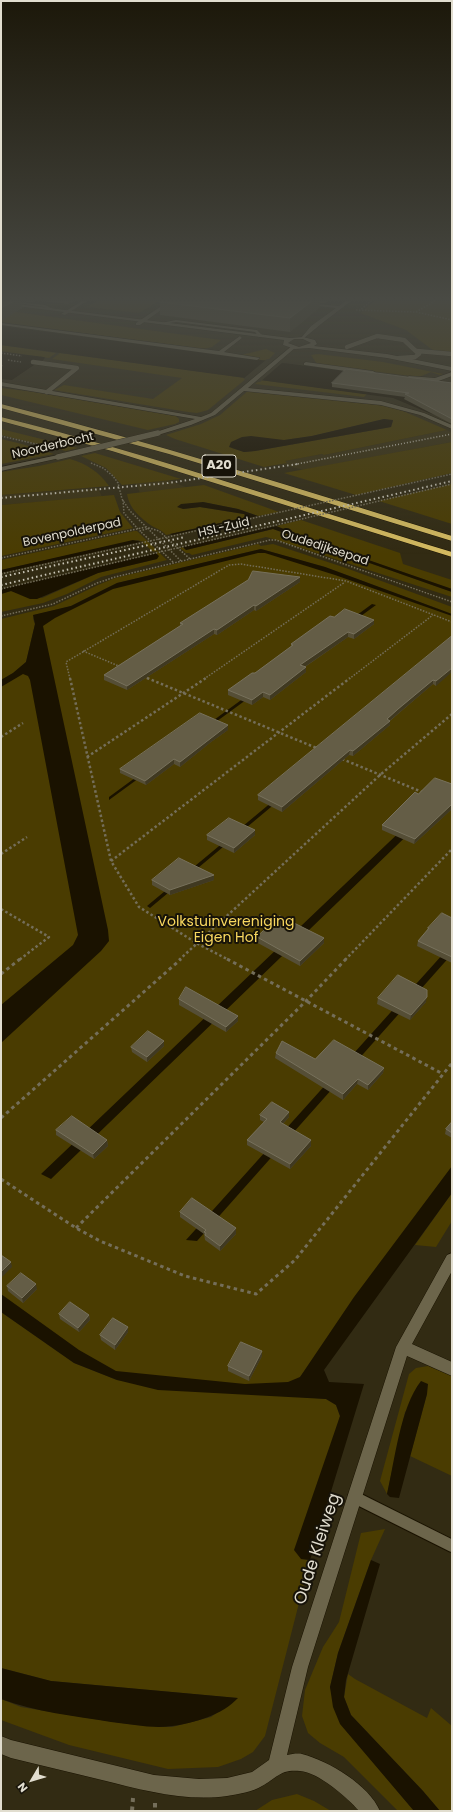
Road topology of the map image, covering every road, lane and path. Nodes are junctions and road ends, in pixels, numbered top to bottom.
1 (10, 386) edge
2 (55, 386) edge
3 (247, 386) edge
4 (243, 389) junction
5 (47, 392) junction
6 (1, 406) edge
7 (1, 419) edge
8 (203, 419) junction
9 (452, 427) edge
10 (1, 436) edge
11 (50, 448) dead end
12 (86, 460) dead end
13 (1, 468) edge
14 (452, 474) edge
15 (452, 484) edge
16 (123, 500) junction
17 (146, 526) junction
18 (137, 528) junction
19 (149, 528) junction
20 (140, 531) junction
21 (452, 539) edge
22 (433, 549) junction
23 (452, 555) edge
24 (1, 558) edge
25 (452, 558) edge
26 (190, 559) junction
27 (181, 561) junction
28 (173, 563) junction
29 (1, 574) edge
30 (346, 581) junction
31 (1, 589) edge
32 (452, 602) edge
33 (434, 615) junction
34 (1, 616) edge
35 (452, 622) edge
36 (83, 651) junction
37 (125, 669) edge
38 (138, 675) edge
39 (183, 694) junction
40 (452, 714) edge
41 (23, 723) dead end
42 (280, 733) junction
43 (1, 737) edge
44 (321, 750) edge
45 (87, 757) junction
46 (341, 759) edge
47 (380, 776) junction
48 (428, 795) edge
49 (27, 837) dead end
50 (452, 849) edge
51 (1, 854) edge
52 (111, 861) junction
53 (1, 909) edge
54 (198, 944) junction
55 (1, 974) edge
56 (306, 1001) junction
57 (452, 1063) edge
58 (443, 1074) junction
59 (1, 1118) edge
60 (1, 1179) edge
61 (76, 1228) junction
62 (452, 1260) edge
63 (402, 1347) junction
64 (452, 1369) edge
65 (354, 1497) junction
66 (452, 1546) edge
67 (1, 1745) edge
68 (276, 1764) junction
69 (371, 1811) edge

1 - 5 street
2 - 5 lane
3 - 4 street, Noorderbocht
4 - 8 street, Noorderbocht
4 - 9 street
5 - 8 street
6 - 21 highway, A20
7 - 22 highway, A20
8 - 13 street, Noorderbocht, bridge
10 - 11 path
12 - 16 path
14 - 29 path, HSL-Zuid, bridge
15 - 31 path, HSL-Zuid, bridge
16 - 17 path
16 - 18 path
17 - 18 path, Bovenpolderpad
17 - 19 path
18 - 20 path
18 - 24 path, Bovenpolderpad
19 - 20 path
19 - 26 path
19 - 27 path
20 - 28 path
22 - 23 highway, A20
22 - 25 highway, A20
26 - 27 path, Oudedijksepad
26 - 32 path, Oudedijksepad
27 - 28 path, Oudedijksepad
28 - 34 path, Oudedijksepad
30 - 33 path
30 - 36 path
30 - 39 path
33 - 35 path
33 - 42 path
36 - 37 path
36 - 45 path
38 - 39 path
39 - 42 path
39 - 45 path
40 - 47 path
41 - 43 path
42 - 44 path
42 - 52 path
45 - 52 path
46 - 47 path
47 - 48 path
47 - 54 path
49 - 51 path
50 - 56 path
52 - 54 path
53 - 55 path
54 - 56 path
54 - 59 path
56 - 58 path
56 - 61 path
57 - 58 path
58 - 61 path
60 - 61 path
62 - 63 street, Oude Kleiweg
63 - 64 street
63 - 65 street, Oude Kleiweg
65 - 66 lane
65 - 68 street, Oude Kleiweg
67 - 68 street
68 - 69 street

